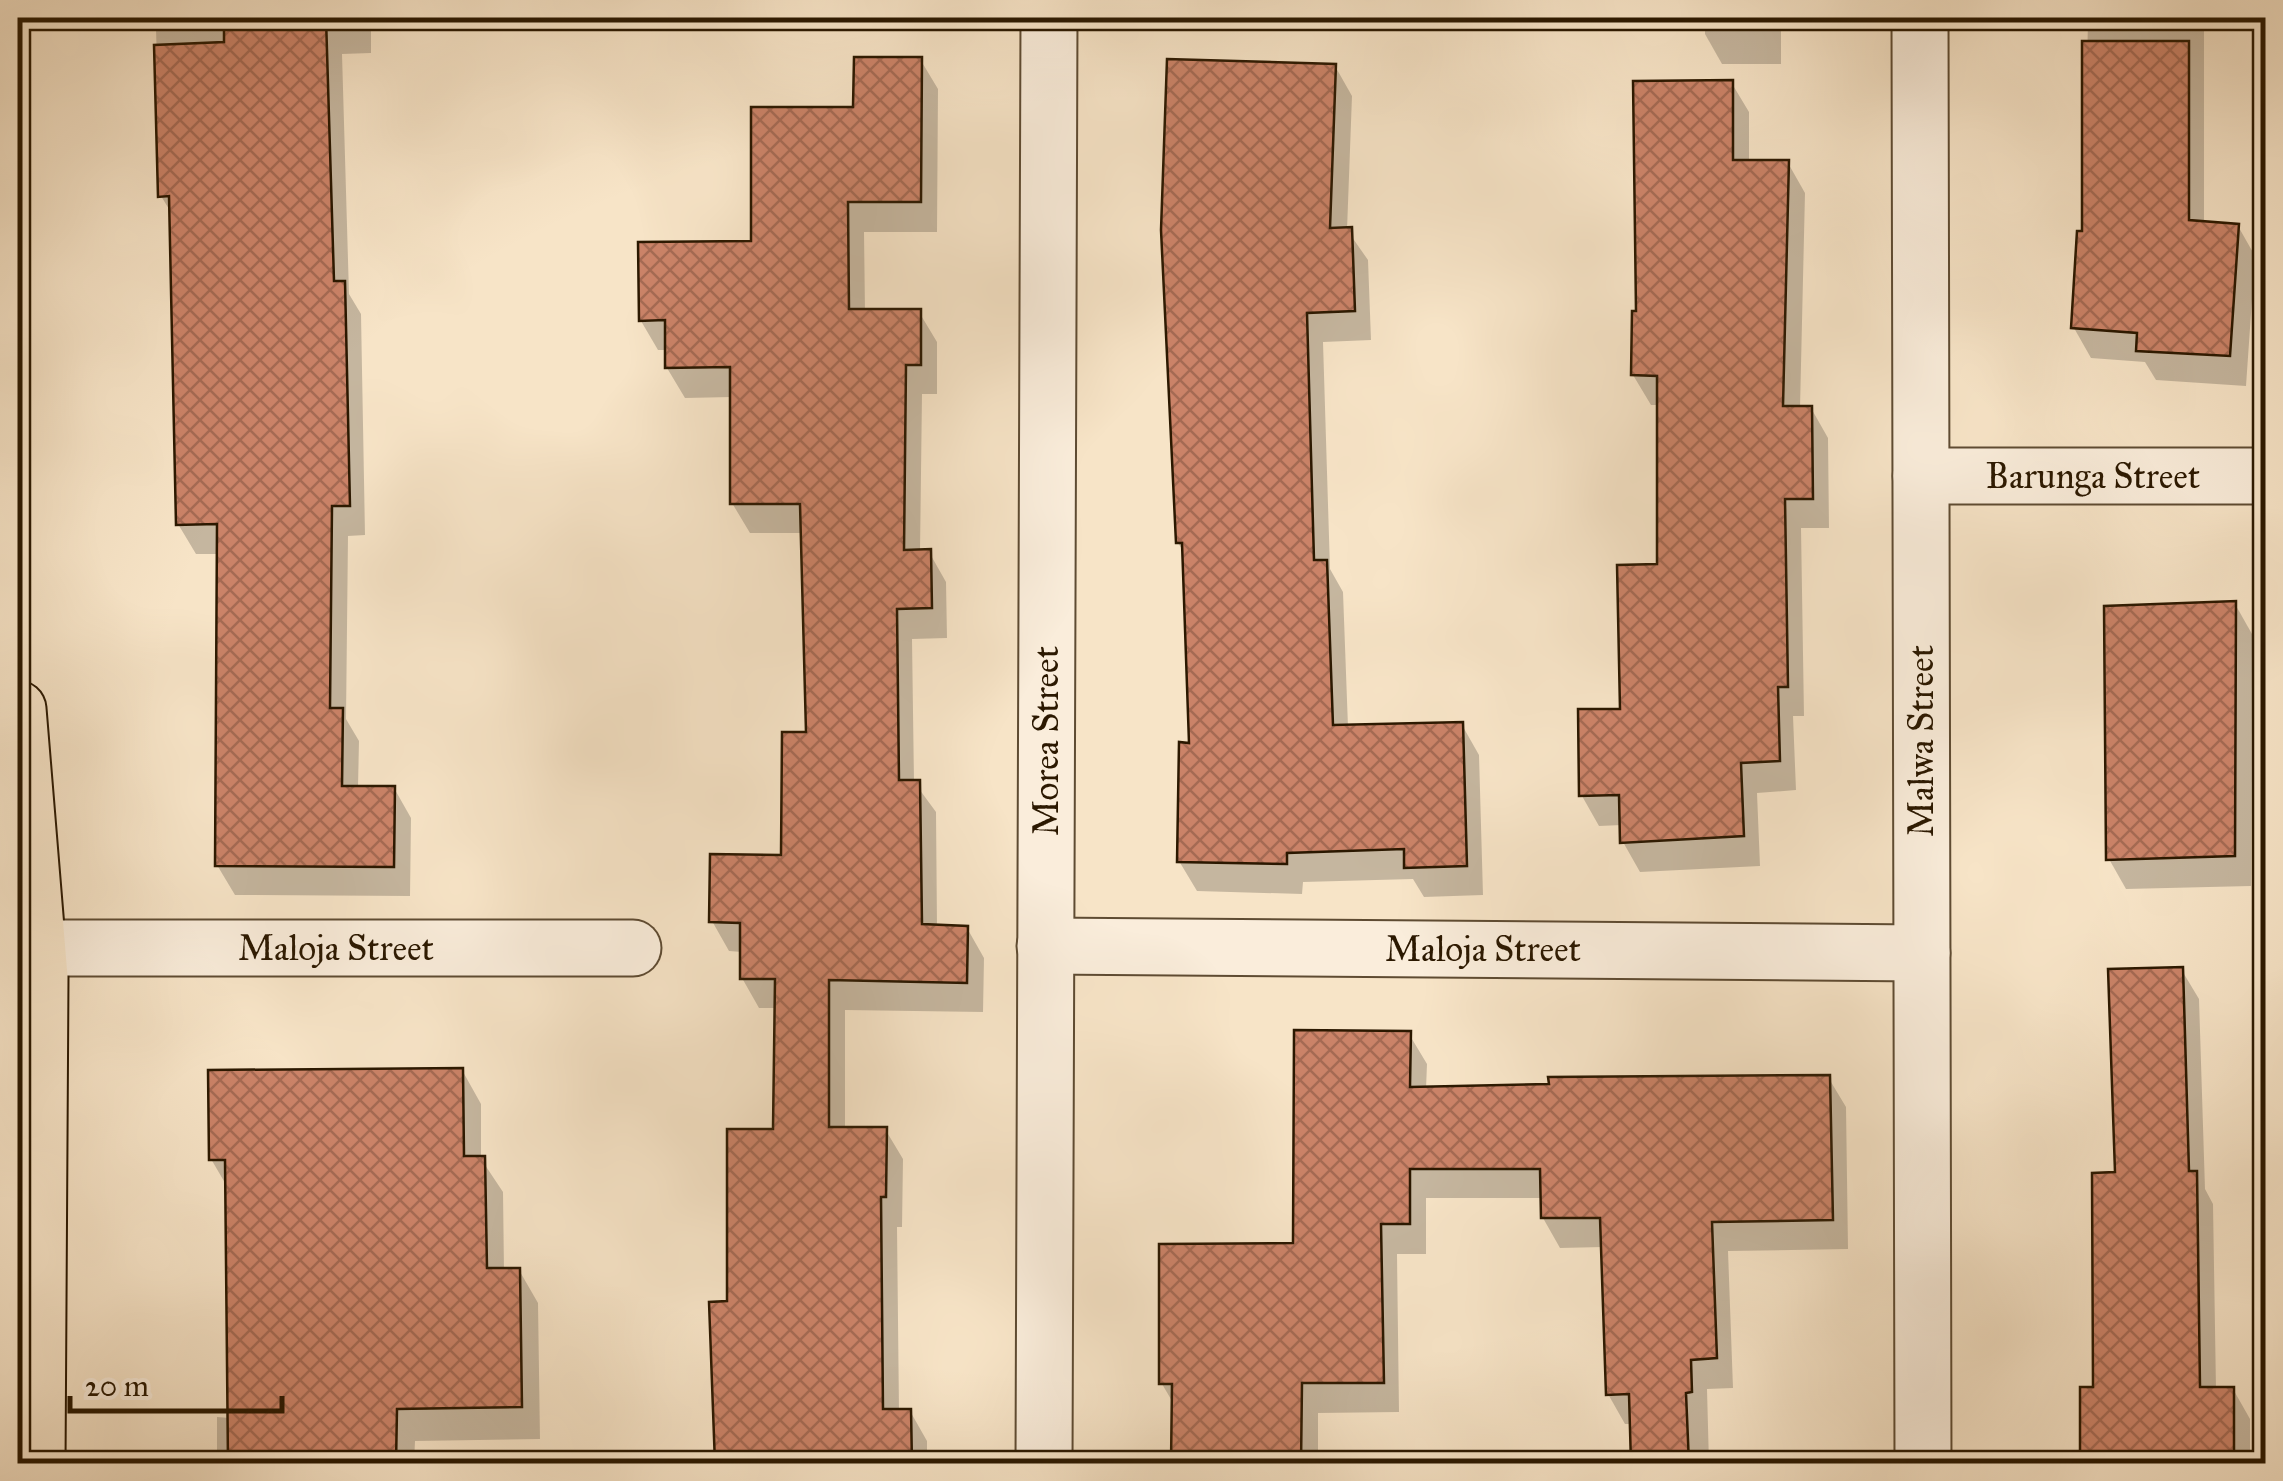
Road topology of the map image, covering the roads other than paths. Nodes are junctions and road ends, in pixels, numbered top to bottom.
1 (1050, 18) edge
2 (1920, 18) edge
3 (1921, 476) junction
4 (2266, 476) edge
5 (18, 709) edge
6 (1045, 946) junction
7 (38, 948) junction
8 (633, 948) dead end
9 (1922, 953) junction
10 (36, 1464) edge
11 (1044, 1464) edge
12 (1923, 1464) edge

1 - 6 street, Morea Street
2 - 3 street, Malwa Street
3 - 4 street, Barunga Street
3 - 9 street, Malwa Street
5 - 7 main road
6 - 9 street, Maloja Street
6 - 11 street, Morea Street
7 - 8 street, Maloja Street
7 - 10 main road
9 - 12 street, Malwa Street

